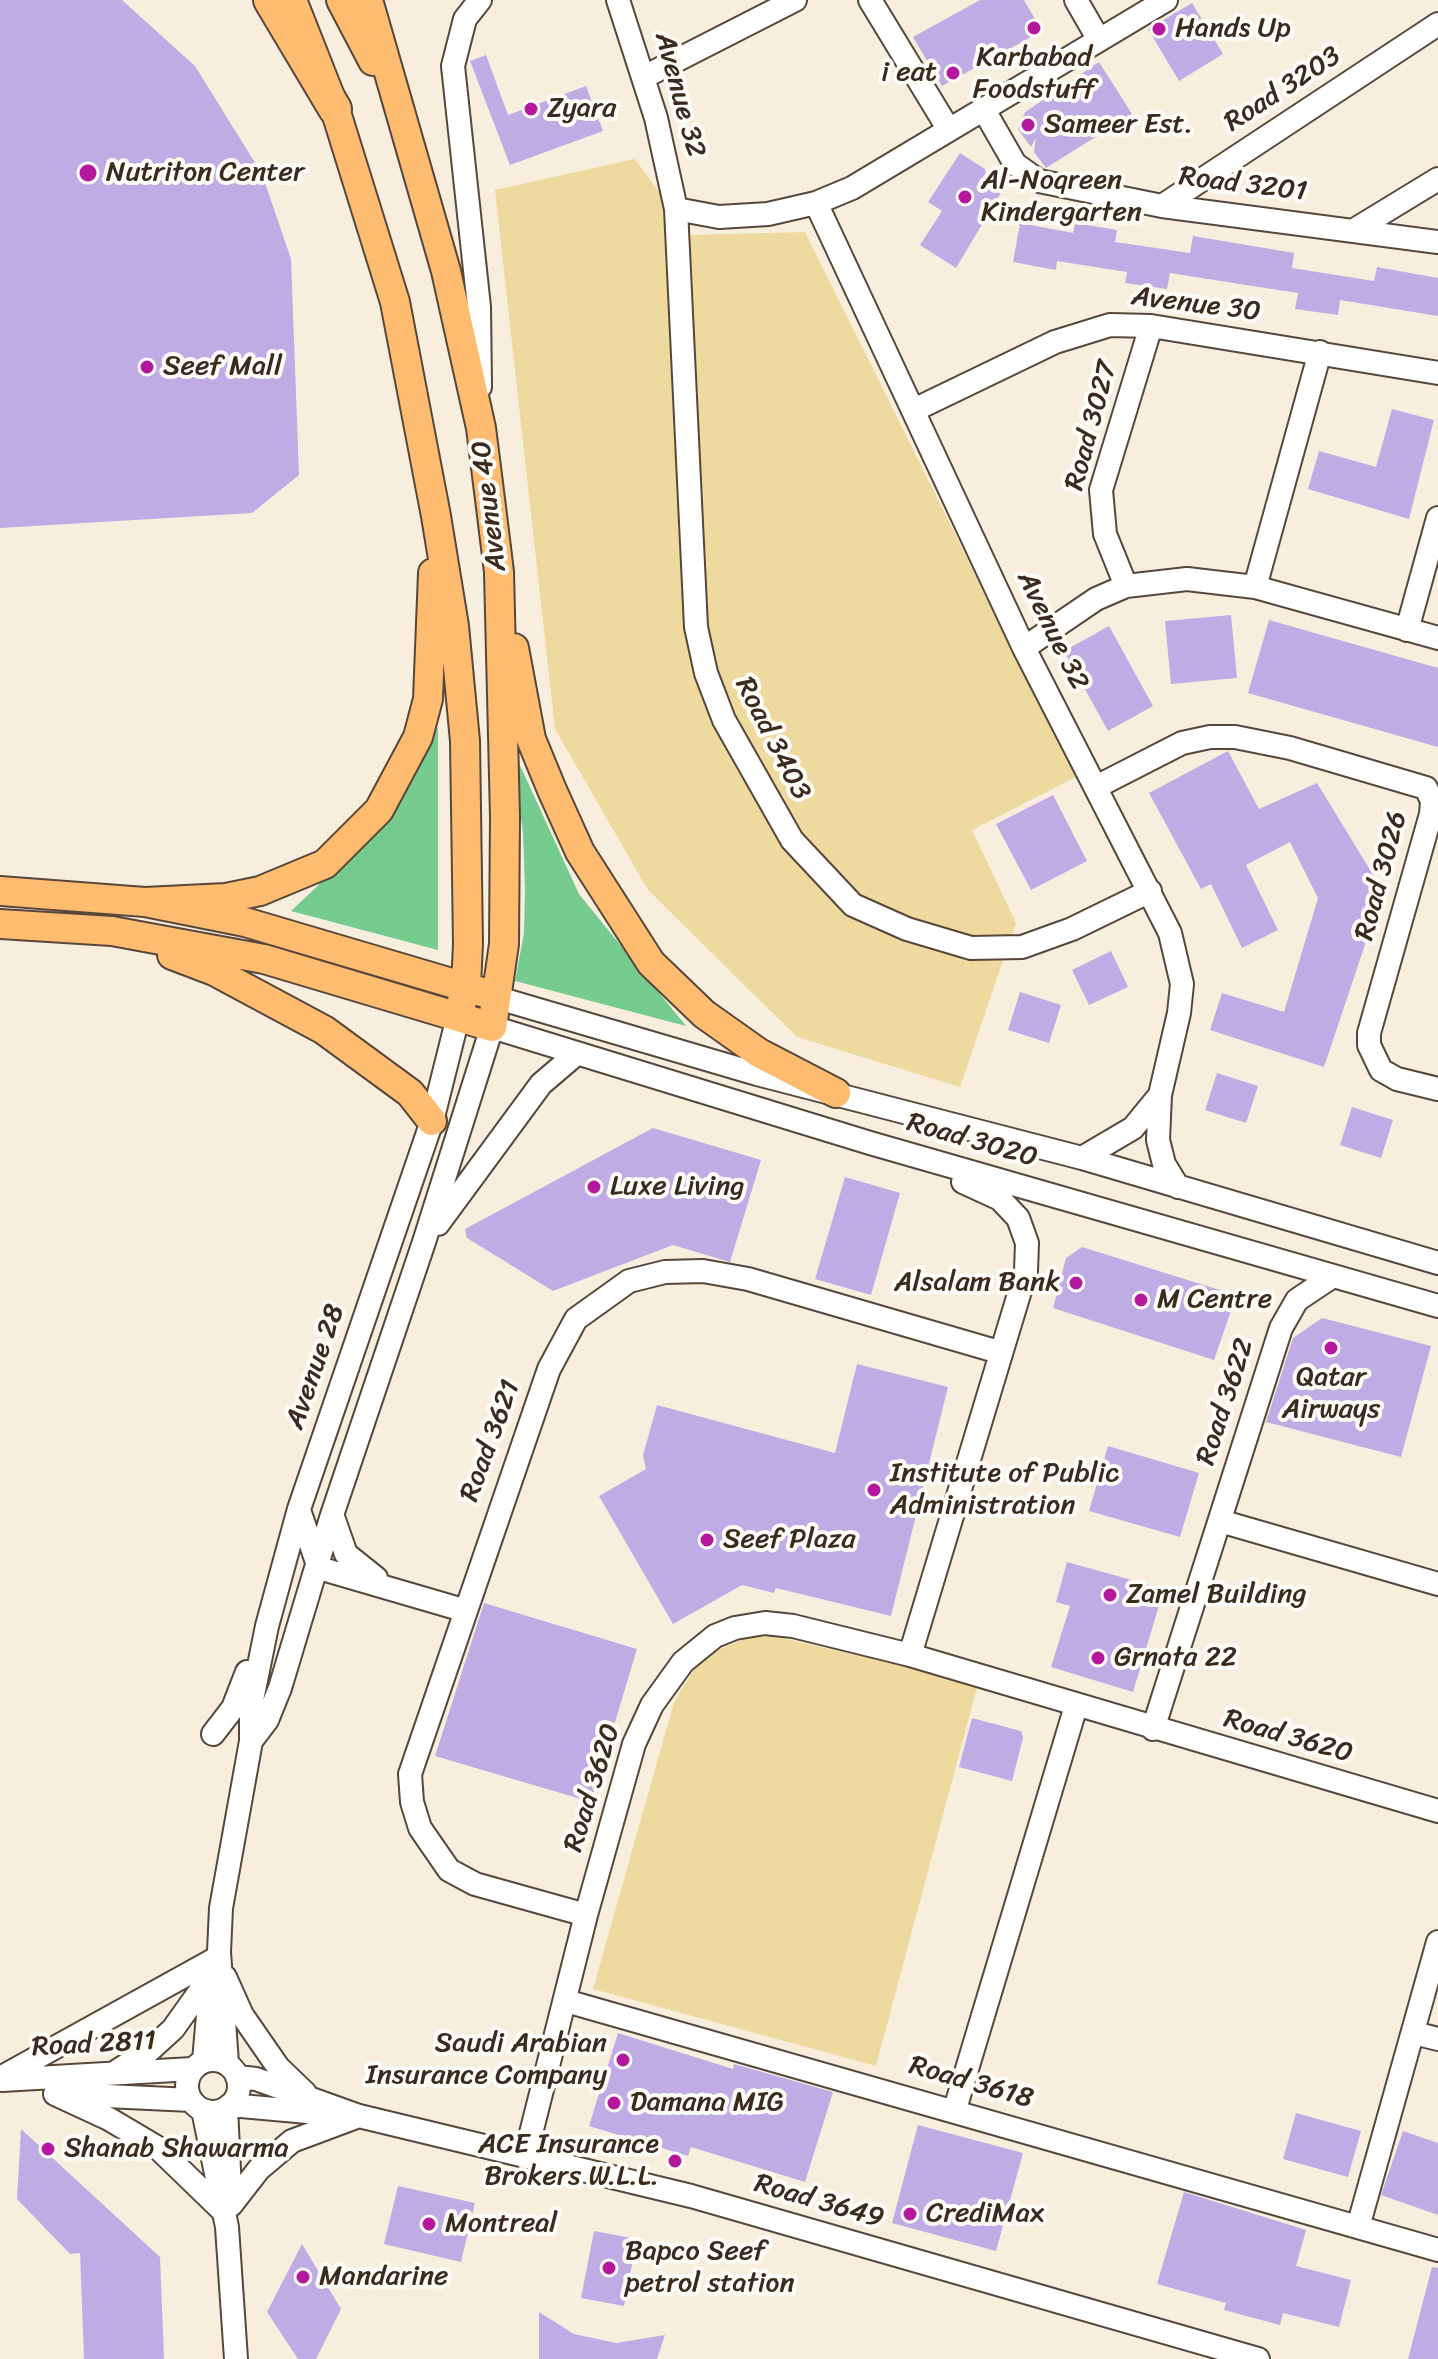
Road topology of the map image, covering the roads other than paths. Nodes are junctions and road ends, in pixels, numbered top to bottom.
1 (270, 0) edge
2 (292, 0) edge
3 (341, 0) edge
4 (368, 0) edge
5 (480, 0) edge
6 (618, 0) edge
7 (795, 0) edge
8 (870, 0) edge
9 (1076, 0) edge
10 (1166, 0) edge
11 (1438, 24) edge
12 (1099, 40) junction
13 (644, 77) junction
14 (397, 108) junction
15 (335, 109) junction
16 (984, 110) junction
17 (949, 130) junction
18 (1438, 179) edge
19 (816, 203) junction
20 (1162, 206) junction
21 (676, 209) junction
22 (1356, 229) junction
23 (1438, 242) edge
24 (1151, 326) junction
25 (1320, 352) junction
26 (1438, 373) edge
27 (914, 410) junction
28 (481, 428) junction
29 (436, 516) junction
30 (1438, 518) edge
31 (499, 572) junction
32 (1126, 586) junction
33 (1255, 587) junction
34 (1407, 630) junction
35 (1438, 638) edge
36 (1024, 648) junction
37 (1098, 786) junction
38 (1432, 788) edge
39 (0, 891) edge
40 (1150, 891) junction
41 (145, 902) junction
42 (0, 924) edge
43 (112, 931) junction
44 (466, 986) junction
45 (498, 998) junction
46 (458, 1017) junction
47 (492, 1027) junction
48 (575, 1055) junction
49 (1438, 1089) edge
50 (836, 1093) junction
51 (1160, 1095) junction
52 (432, 1121) junction
53 (870, 1143) junction
54 (1082, 1158) junction
55 (1178, 1187) junction
56 (424, 1242) junction
57 (1438, 1263) edge
58 (1333, 1276) junction
59 (1438, 1306) edge
60 (999, 1352) junction
61 (299, 1509) junction
62 (332, 1515) junction
63 (1220, 1521) junction
64 (319, 1568) junction
65 (1438, 1584) edge
66 (386, 1585) junction
67 (463, 1610) junction
68 (267, 1626) junction
69 (910, 1655) junction
70 (1076, 1706) junction
71 (1153, 1729) junction
72 (213, 1734) dead end
73 (251, 1741) junction
74 (1438, 1811) edge
75 (586, 1915) junction
76 (1438, 1942) edge
77 (217, 1962) junction
78 (566, 2001) junction
79 (1414, 2033) junction
80 (1438, 2039) edge
81 (198, 2065) junction
82 (232, 2070) junction
83 (108, 2076) junction
84 (0, 2079) edge
85 (55, 2094) junction
86 (0, 2095) edge
87 (311, 2099) junction
88 (213, 2106) junction
89 (955, 2109) junction
90 (359, 2116) junction
91 (525, 2157) junction
92 (227, 2214) junction
93 (1358, 2227) junction
94 (1438, 2250) edge
95 (236, 2359) edge
96 (1258, 2359) edge

1 - 15 highway
2 - 15 main road, Avenue 40
3 - 14 main road
4 - 14 main road, Avenue 40
5 - 28 street
6 - 13 street, Avenue 32
7 - 13 street
8 - 17 street
9 - 12 street
10 - 12 street
11 - 20 street, Road 3203
12 - 16 street
13 - 21 street, Avenue 32
14 - 28 main road, Avenue 40
15 - 29 main road, Avenue 40
16 - 17 street
16 - 20 street, Road 3201
17 - 19 street
18 - 22 street
19 - 21 street
19 - 27 street, Avenue 32
20 - 22 street, Road 3201
21 - 40 street, Road 3403
22 - 23 street, Road 3201
24 - 25 street, Avenue 30
24 - 27 street, Avenue 30
24 - 32 street, Road 3027
25 - 26 street, Avenue 30
25 - 33 street
27 - 36 street, Avenue 32
28 - 31 main road, Avenue 40
29 - 41 main road
29 - 44 main road, Avenue 40
30 - 34 street
31 - 45 main road, Avenue 40
31 - 50 main road
32 - 33 street
32 - 36 street
33 - 34 street
34 - 35 street
36 - 37 street, Avenue 32
37 - 38 street, Road 3026
37 - 40 street, Avenue 32
38 - 49 street, Road 3026
39 - 41 main road
40 - 51 street, Avenue 32
41 - 44 main road
42 - 43 main road
43 - 46 main road
43 - 52 main road
44 - 45 main road
44 - 46 main road, Avenue 40
45 - 47 main road, Avenue 40
45 - 50 street, Road 3020
46 - 47 main road
46 - 52 street, Avenue 28
47 - 48 street, Road 3020
47 - 56 street, Avenue 28
48 - 53 street, Road 3020
48 - 56 street
50 - 54 street, Road 3020
51 - 54 street
51 - 55 street
52 - 61 street, Avenue 28
53 - 58 street, Road 3020
53 - 60 street
54 - 55 street, Road 3020
55 - 57 street, Road 3020
56 - 62 street, Avenue 28
58 - 59 street, Road 3020
58 - 63 street, Road 3622
60 - 67 street, Road 3621
60 - 69 street
61 - 64 street
61 - 68 street, Avenue 28
62 - 64 street, Avenue 28
62 - 66 street
63 - 65 street
63 - 71 street, Road 3622
64 - 66 street
64 - 73 street, Avenue 28
66 - 67 street
67 - 75 street, Road 3621
68 - 72 street
68 - 73 street, Avenue 28
69 - 70 street, Road 3620
69 - 75 street, Road 3620
70 - 71 street, Road 3620
70 - 89 street
71 - 74 street, Road 3620
73 - 77 street, Avenue 28
75 - 78 street, Road 3620
76 - 79 street
77 - 81 street, Avenue 28
77 - 82 street, Avenue 28
77 - 83 street
77 - 84 street
77 - 87 street
78 - 89 street, Road 3618
78 - 91 street, Road 3620
79 - 80 street
79 - 93 street
81 - 82 street, Road 2811
81 - 83 street, Road 2811
81 - 88 street, Avenue 28
82 - 87 street, Road 3649
82 - 88 street, Avenue 28
83 - 84 street, Road 2811
85 - 86 street, Road 2811
85 - 88 street, Road 2811
85 - 92 street
87 - 90 street, Road 3649
88 - 90 street, Road 3649
88 - 92 street
89 - 93 street, Road 3618
90 - 91 street, Road 3649
90 - 92 street
91 - 96 street, Road 3649
92 - 95 street
93 - 94 street, Road 3618

